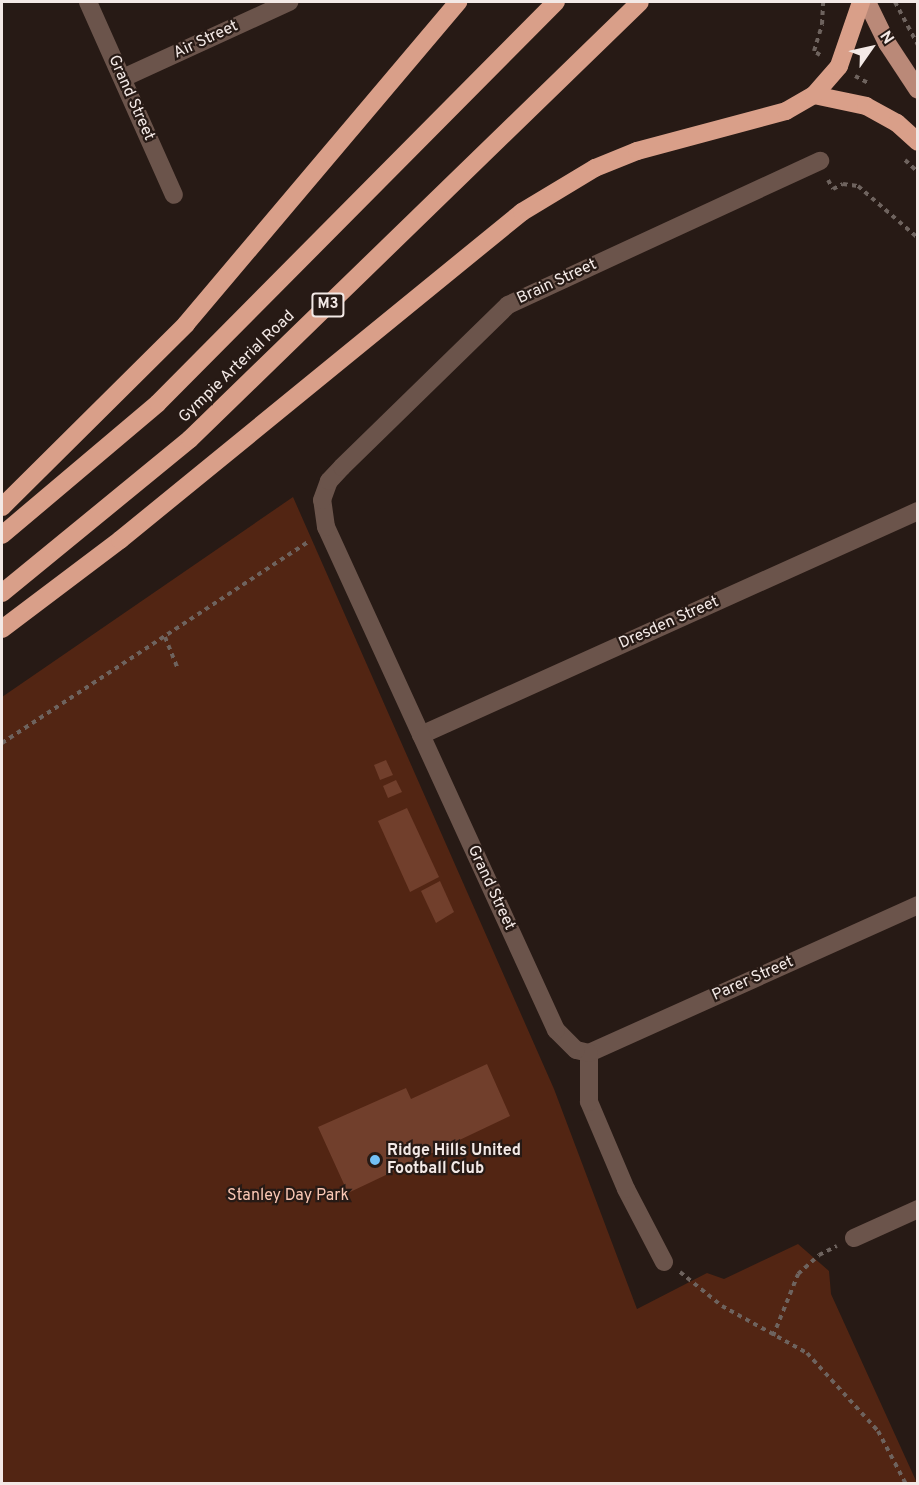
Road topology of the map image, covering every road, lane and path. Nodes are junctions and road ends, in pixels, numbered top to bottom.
1 (88, 2) edge
2 (289, 2) edge
3 (458, 2) edge
4 (556, 2) edge
5 (640, 2) edge
6 (823, 2) edge
7 (861, 2) edge
8 (867, 2) edge
9 (895, 2) edge
10 (918, 45) edge
11 (823, 57) dead end
12 (123, 78) junction
13 (918, 90) edge
14 (814, 94) junction
15 (918, 142) edge
16 (820, 161) joint
17 (174, 195) dead end
18 (918, 238) edge
19 (322, 500) joint
20 (2, 507) edge
21 (918, 511) edge
22 (326, 527) junction
23 (2, 535) edge
24 (2, 593) edge
25 (2, 629) edge
26 (165, 637) junction
27 (177, 667) dead end
28 (421, 735) junction
29 (2, 743) edge
30 (918, 905) edge
31 (589, 1053) junction
32 (918, 1209) edge
33 (854, 1238) joint
34 (664, 1262) joint
35 (773, 1336) junction
36 (906, 1484) edge

1 - 12 street, Grand Street
2 - 12 street, Air Street
3 - 20 highway
4 - 23 highway, Gympie Arterial Road
5 - 24 highway, Gympie Arterial Road / M3
6 - 11 path
7 - 14 highway
8 - 13 main road
9 - 10 path
12 - 17 street, Grand Street
14 - 15 highway
14 - 25 highway
16 - 18 path
16 - 19 street, Brain Street
19 - 22 street, Grand Street
21 - 28 street, Dresden Street
22 - 26 path
22 - 28 street, Grand Street
26 - 27 path
26 - 29 path
28 - 31 street, Grand Street
30 - 31 street, Parer Street
31 - 34 street
32 - 33 street
33 - 35 path
34 - 35 path
35 - 36 path

